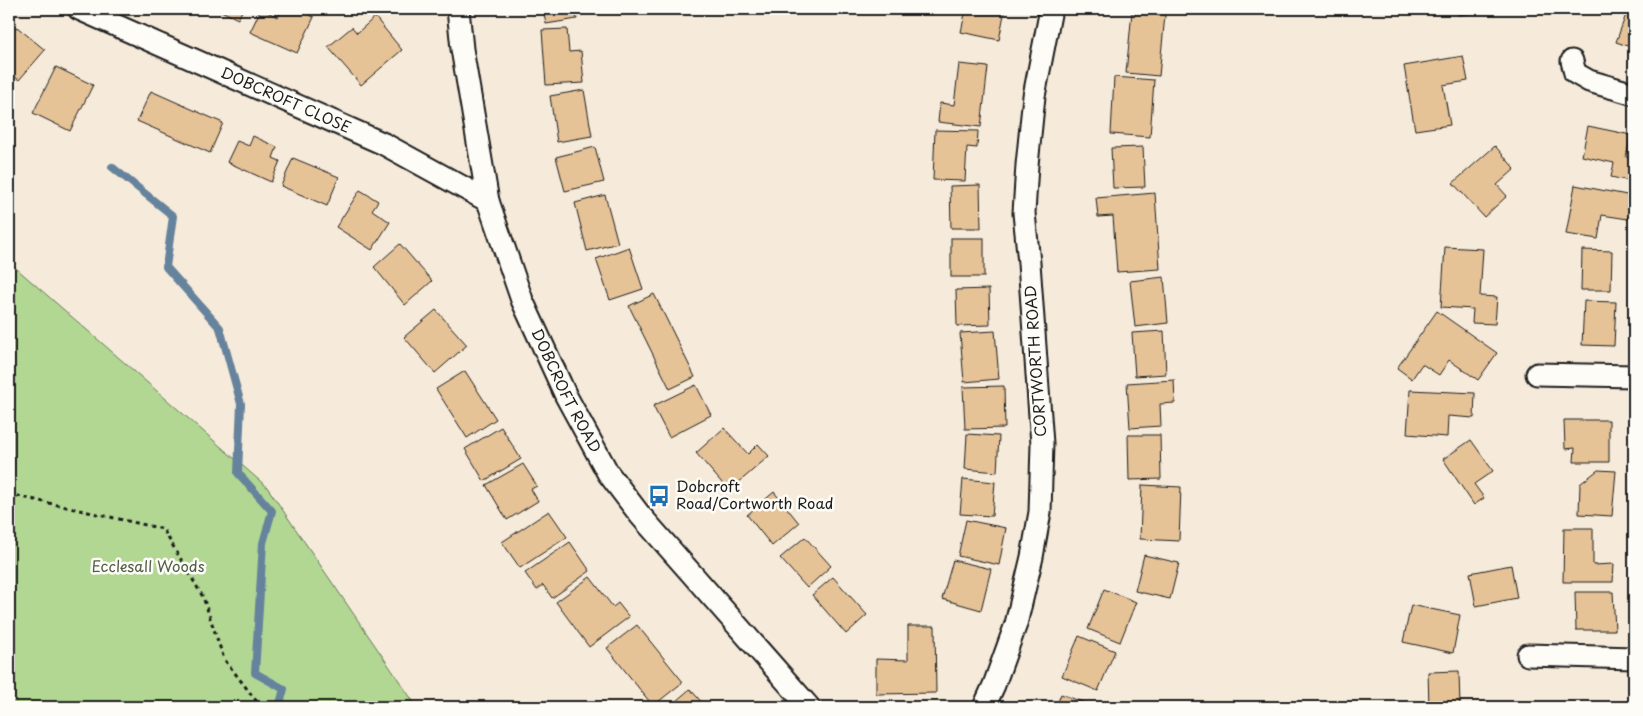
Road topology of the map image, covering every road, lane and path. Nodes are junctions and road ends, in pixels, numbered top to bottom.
1 (79, 9) edge
2 (458, 9) edge
3 (1051, 9) edge
4 (1572, 61) dead end
5 (1634, 94) edge
6 (488, 201) junction
7 (1537, 374) dead end
8 (1634, 376) edge
9 (9, 494) edge
10 (1528, 655) dead end
11 (1634, 658) edge
12 (261, 707) edge
13 (809, 707) edge
14 (984, 707) edge

1 - 6 street, DOBCROFT CLOSE
2 - 6 street, DOBCROFT ROAD
3 - 14 street, CORTWORTH ROAD
4 - 5 street
6 - 13 street, DOBCROFT ROAD
7 - 8 street
9 - 12 path
10 - 11 street

